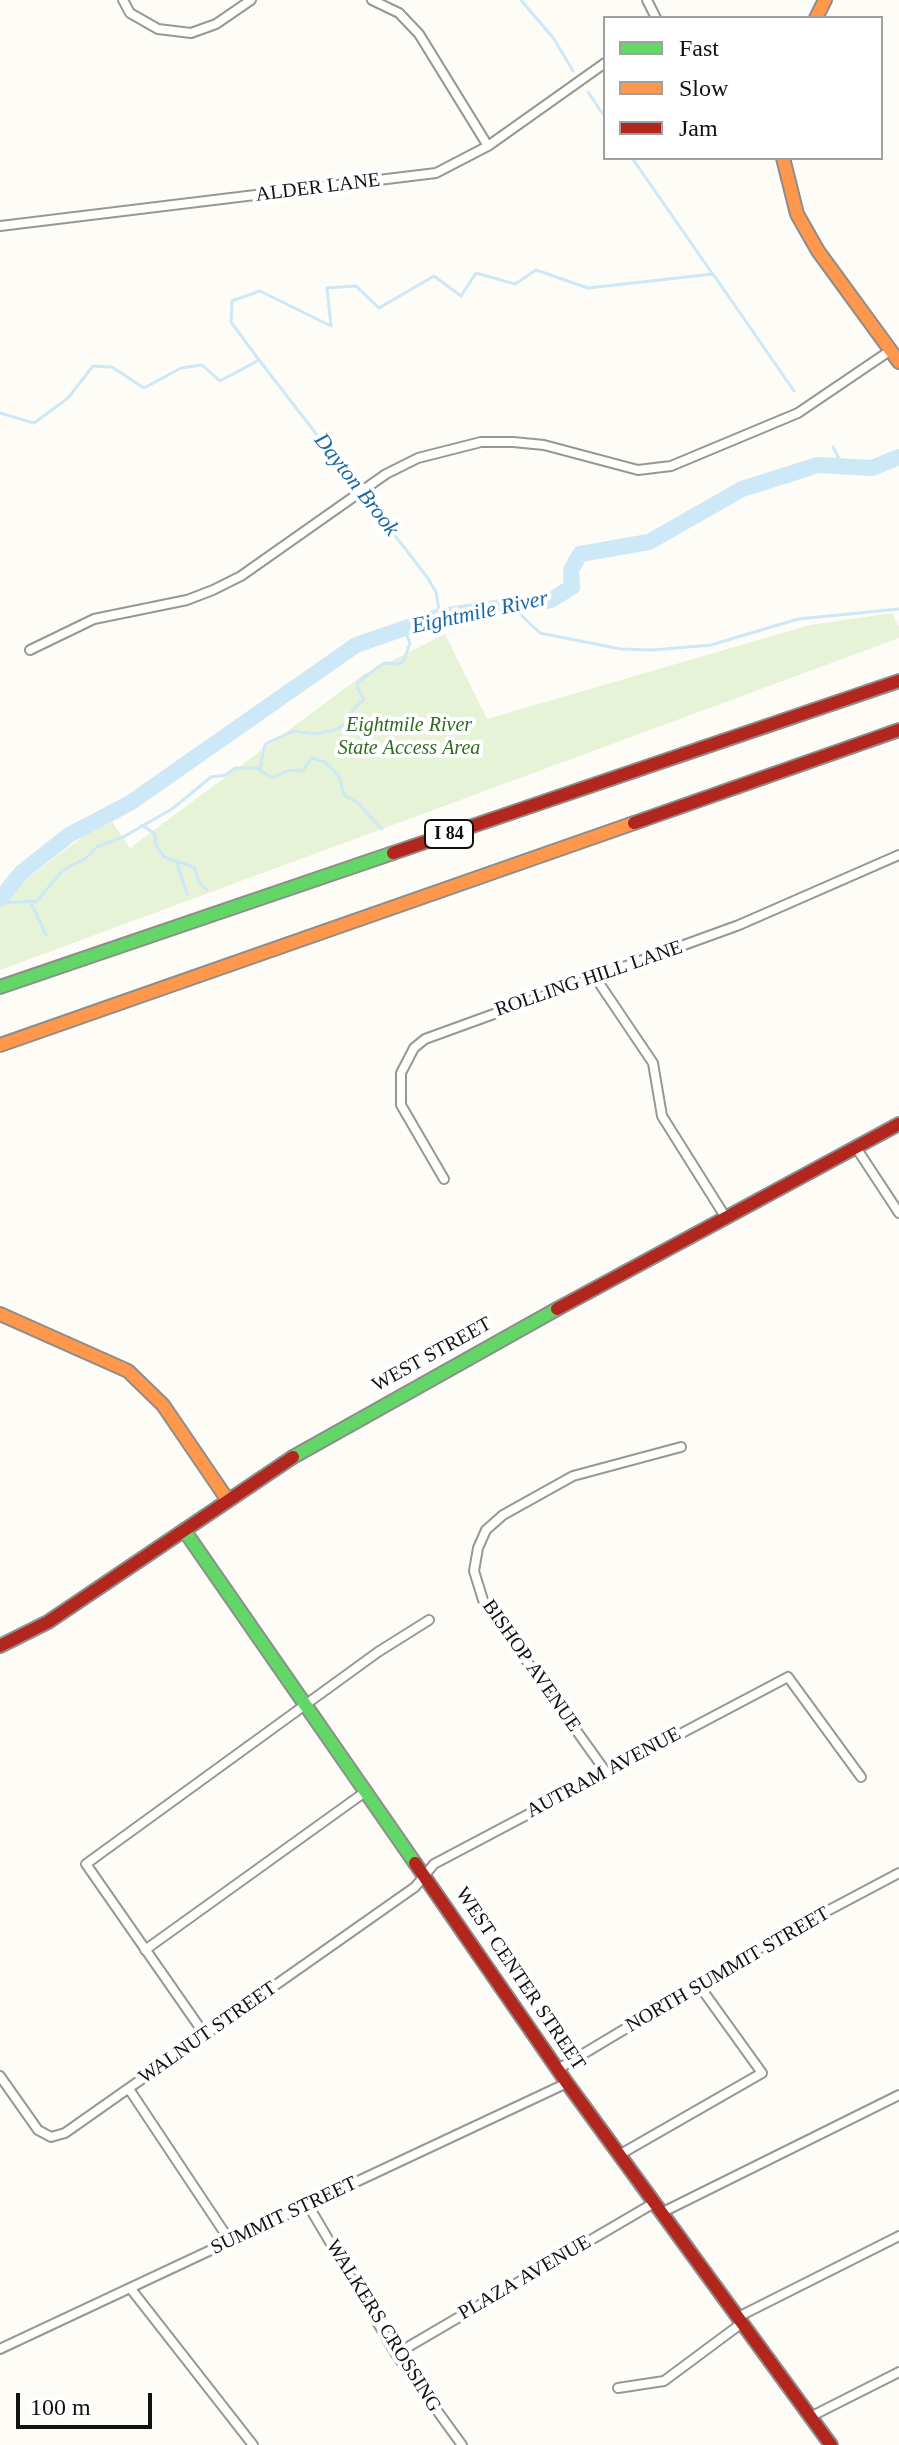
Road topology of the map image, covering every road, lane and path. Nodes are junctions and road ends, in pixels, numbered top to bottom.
1 (123, 0) edge
2 (251, 0) edge
3 (372, 0) edge
4 (603, 64) edge
5 (488, 146) junction
6 (784, 160) edge
7 (0, 226) edge
8 (891, 350) junction
9 (899, 362) edge
10 (30, 650) dead end
11 (899, 681) edge
12 (899, 730) edge
13 (899, 855) edge
14 (595, 977) junction
15 (0, 987) edge
16 (0, 1045) edge
17 (899, 1124) edge
18 (855, 1146) junction
19 (444, 1179) dead end
20 (899, 1213) edge
21 (726, 1218) junction
22 (0, 1314) edge
23 (681, 1447) dead end
24 (227, 1499) junction
25 (184, 1530) junction
26 (429, 1620) dead end
27 (0, 1646) edge
28 (306, 1708) junction
29 (606, 1772) junction
30 (861, 1777) dead end
31 (365, 1792) junction
32 (899, 1873) edge
33 (426, 1876) junction
34 (145, 1950) junction
35 (698, 1984) junction
36 (205, 2035) junction
37 (558, 2069) junction
38 (0, 2076) edge
39 (567, 2083) junction
40 (129, 2089) junction
41 (899, 2095) edge
42 (619, 2155) junction
43 (308, 2205) junction
44 (658, 2208) junction
45 (899, 2236) edge
46 (230, 2241) junction
47 (131, 2289) junction
48 (740, 2320) junction
49 (0, 2349) edge
50 (396, 2354) junction
51 (899, 2372) edge
52 (618, 2388) dead end
53 (810, 2417) junction
54 (253, 2445) edge
55 (462, 2445) edge
56 (831, 2445) edge

1 - 2 street
3 - 5 street
4 - 5 street, ALDER LANE
5 - 7 street, ALDER LANE
6 - 8 main road
8 - 9 main road
8 - 10 street
11 - 15 main road, I 84
12 - 16 main road, I 84
13 - 14 street, ROLLING HILL LANE
14 - 19 street, ROLLING HILL LANE
14 - 21 street
17 - 18 main road, WEST STREET
18 - 20 street
18 - 21 main road, WEST STREET
21 - 24 main road, WEST STREET
22 - 24 main road
23 - 29 street, BISHOP AVENUE
24 - 25 main road, WEST STREET
25 - 27 main road, WEST STREET
25 - 28 main road, WEST CENTER STREET
26 - 28 street
28 - 31 main road, WEST CENTER STREET
28 - 34 street
29 - 30 street, AUTRAM AVENUE
29 - 33 street, AUTRAM AVENUE
31 - 33 main road, WEST CENTER STREET
31 - 34 street
32 - 35 street, NORTH SUMMIT STREET
33 - 36 street, WALNUT STREET
33 - 37 main road, WEST CENTER STREET
34 - 36 street
35 - 37 street, NORTH SUMMIT STREET
35 - 42 street
36 - 40 street, WALNUT STREET
37 - 39 main road, WEST CENTER STREET
38 - 40 street, WALNUT STREET
39 - 42 main road, WEST CENTER STREET
39 - 43 street, SUMMIT STREET
40 - 46 street
41 - 44 street, PLAZA AVENUE
42 - 44 main road, WEST CENTER STREET
43 - 46 street, SUMMIT STREET
43 - 50 street, WALKERS CROSSING
44 - 48 main road, WEST CENTER STREET
44 - 50 street, PLAZA AVENUE
45 - 48 street
46 - 47 street, SUMMIT STREET
47 - 49 street, SUMMIT STREET
47 - 54 street
48 - 52 street
48 - 53 main road, WEST CENTER STREET
50 - 55 street, WALKERS CROSSING
51 - 53 street
53 - 56 main road, WEST CENTER STREET

